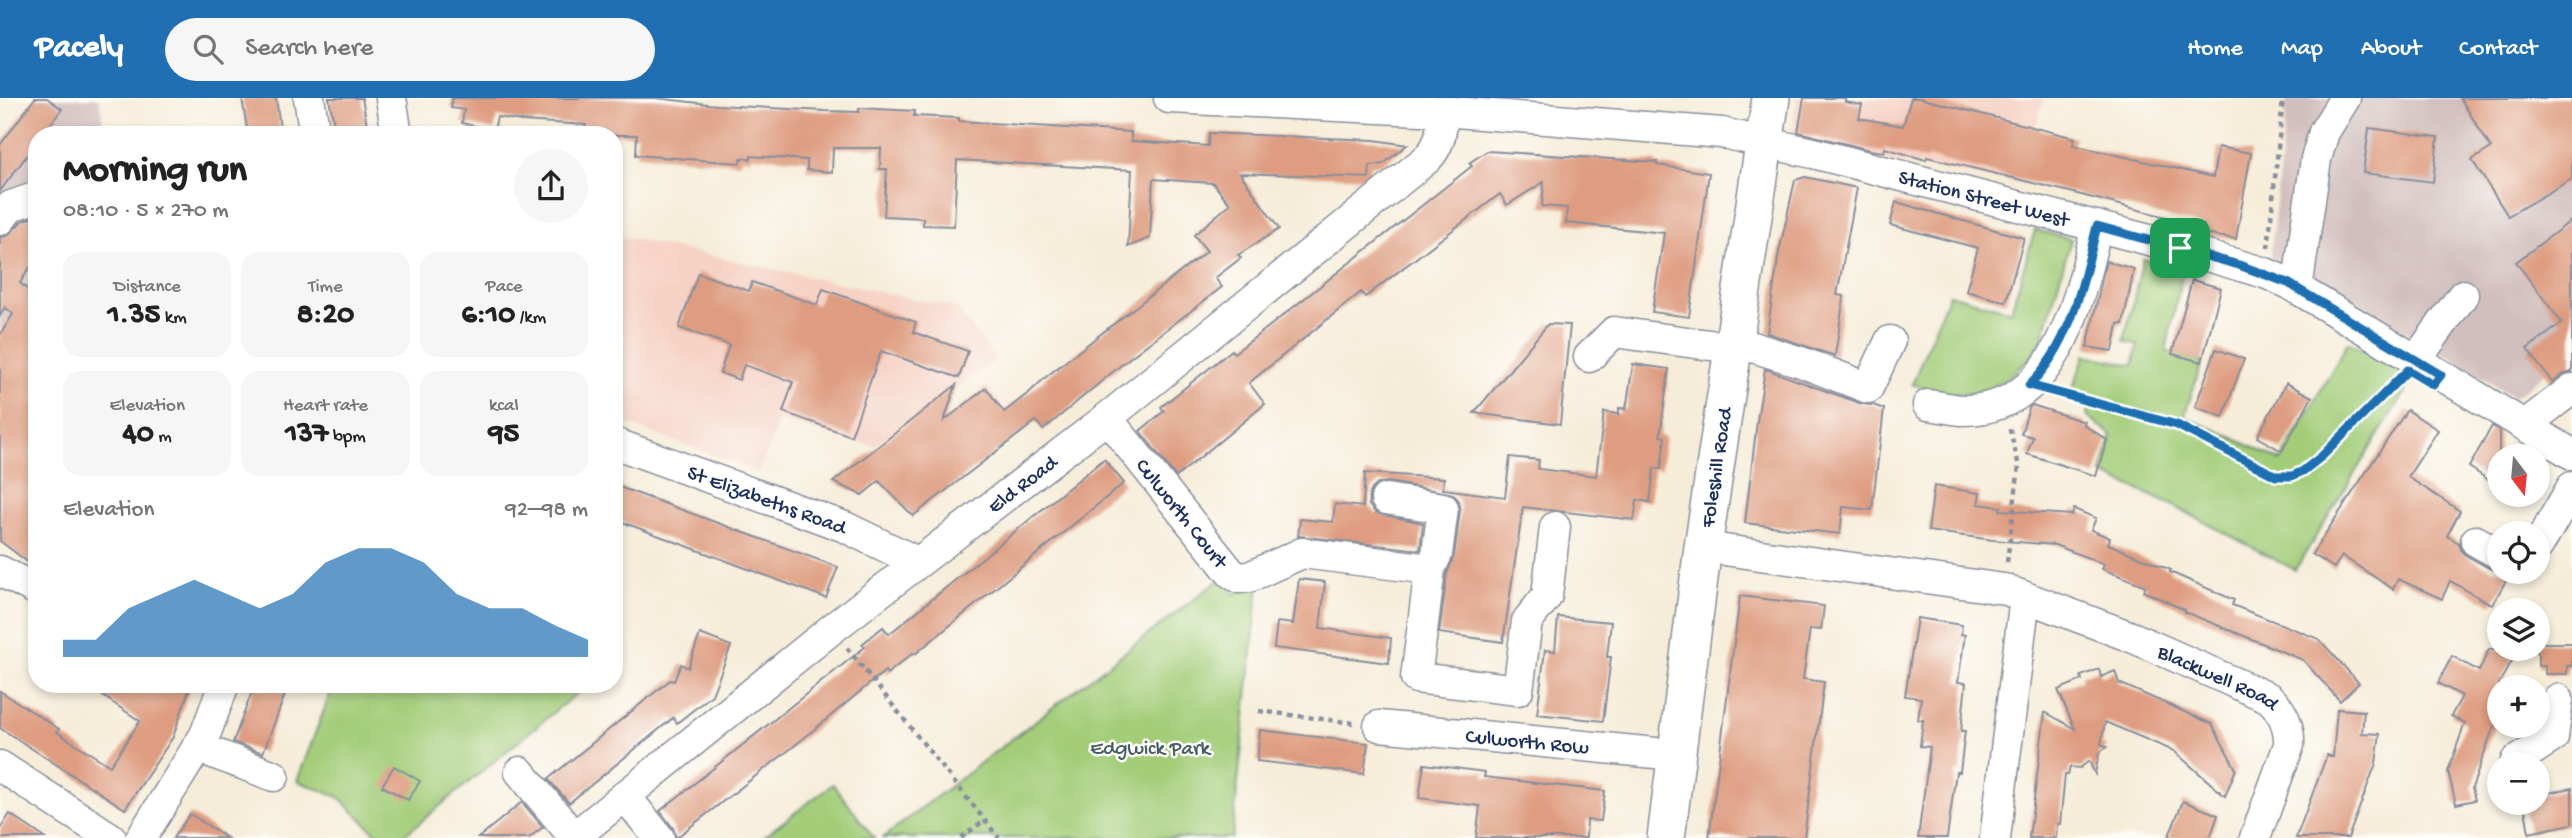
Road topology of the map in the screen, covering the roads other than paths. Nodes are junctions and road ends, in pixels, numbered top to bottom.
1 (309, 98) edge
2 (391, 98) edge
3 (1168, 98) edge
4 (1771, 98) edge
5 (2345, 98) edge
6 (1442, 111) junction
7 (314, 126) edge
8 (396, 126) edge
9 (1763, 141) junction
10 (28, 200) edge
11 (0, 220) edge
12 (2097, 226) junction
13 (2297, 289) junction
14 (2463, 295) dead end
15 (1889, 341) dead end
16 (1732, 345) junction
17 (1589, 357) dead end
18 (2410, 367) junction
19 (2572, 389) edge
20 (1928, 405) dead end
21 (1107, 418) junction
22 (2525, 425) junction
23 (623, 446) edge
24 (2572, 454) edge
25 (2572, 487) edge
26 (1386, 499) dead end
27 (2550, 525) edge
28 (1555, 527) dead end
29 (1703, 547) junction
30 (917, 562) junction
31 (1430, 569) junction
32 (0, 571) edge
33 (28, 585) edge
34 (2014, 593) junction
35 (221, 693) edge
36 (2558, 699) dead end
37 (1379, 726) road end
38 (2563, 744) edge
39 (197, 747) junction
40 (2541, 752) edge
41 (1676, 755) junction
42 (0, 766) edge
43 (520, 772) dead end
44 (274, 776) dead end
45 (625, 796) junction
46 (111, 838) edge
47 (141, 838) edge
48 (573, 838) edge
49 (659, 838) edge
50 (1666, 838) edge
51 (1995, 838) edge
52 (2255, 838) edge

1 - 7 street
2 - 8 street
3 - 6 street, Station Street West
4 - 9 main road, Foleshill Road
5 - 13 street
6 - 9 street, Station Street West
6 - 21 street, Eld Road
9 - 12 street, Station Street West
9 - 16 main road, Foleshill Road
10 - 11 street
12 - 13 street, Station Street West
12 - 20 street
13 - 18 street, Station Street West
14 - 18 street
15 - 16 street
16 - 17 street
16 - 29 main road, Foleshill Road
18 - 22 street, Station Street West
19 - 22 street
21 - 30 street, Eld Road
21 - 31 street, Culworth Court
22 - 24 street, Station Street West
23 - 30 street, St Elizabeths Road
25 - 27 street
26 - 31 street
28 - 31 street
29 - 34 street, Blackwell Road
29 - 41 main road, Foleshill Road
30 - 45 street, Eld Road
32 - 33 street
34 - 51 street
34 - 52 street, Blackwell Road
35 - 39 street
36 - 38 street
37 - 41 street, Culworth Row
38 - 40 street
39 - 44 street
39 - 47 street
41 - 50 main road, Foleshill Road
42 - 46 street
43 - 48 street
45 - 48 street, Eld Road
45 - 49 street

